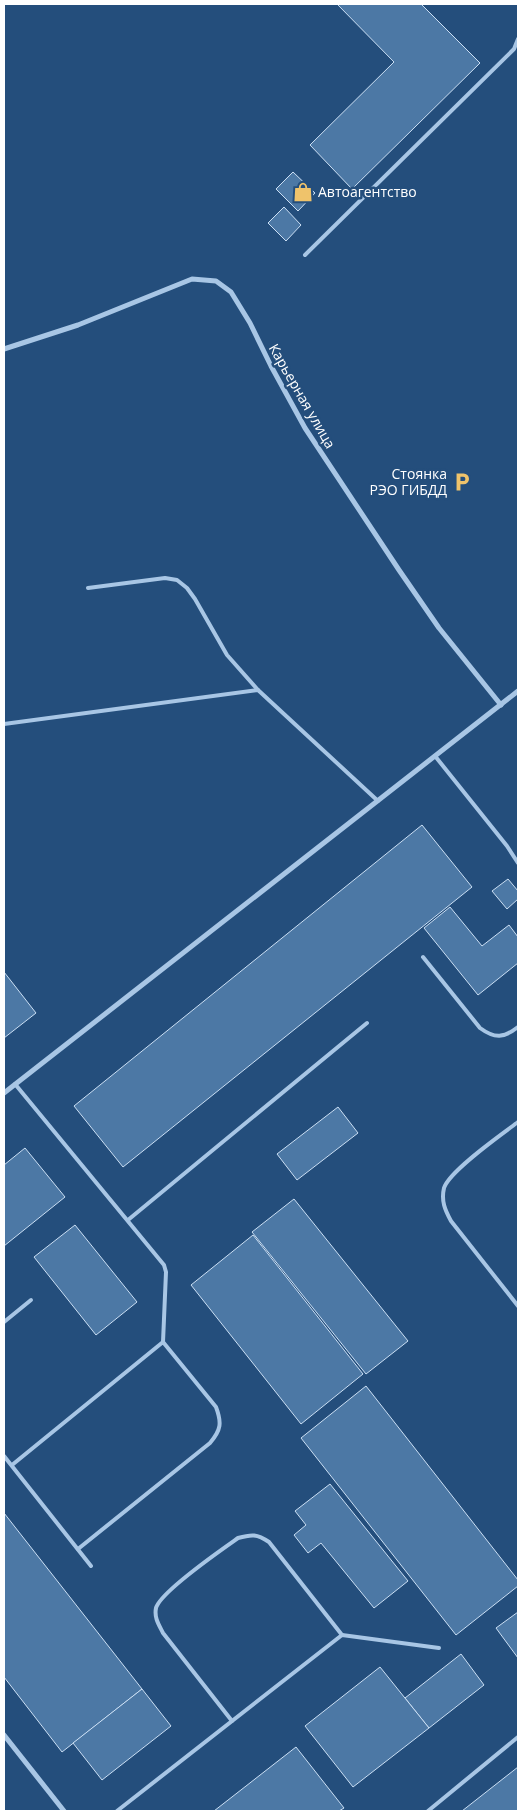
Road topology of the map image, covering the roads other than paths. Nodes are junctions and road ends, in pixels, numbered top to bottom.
1 (518, 38) edge
2 (514, 49) junction
3 (518, 54) edge
4 (305, 255) dead end
5 (4, 349) edge
6 (88, 588) dead end
7 (258, 690) junction
8 (518, 691) edge
9 (501, 705) junction
10 (4, 724) edge
11 (435, 756) junction
12 (378, 801) junction
13 (518, 863) edge
14 (423, 957) dead end
15 (367, 1023) dead end
16 (518, 1027) edge
17 (15, 1084) junction
18 (4, 1093) edge
19 (518, 1122) edge
20 (128, 1220) junction
21 (31, 1300) dead end
22 (518, 1306) edge
23 (4, 1322) edge
24 (163, 1342) junction
25 (4, 1456) edge
26 (12, 1465) junction
27 (78, 1549) junction
28 (91, 1566) dead end
29 (342, 1635) junction
30 (439, 1648) dead end
31 (232, 1721) junction
32 (4, 1735) edge
33 (518, 1737) edge
34 (64, 1811) edge
35 (117, 1811) edge
36 (428, 1811) edge

1 - 2 lane
2 - 3 lane
2 - 4 lane
5 - 9 street, Карьерная улица
6 - 7 lane
7 - 10 lane
7 - 12 lane
8 - 9 street
9 - 11 street
11 - 12 street
11 - 13 lane
12 - 17 street
14 - 16 lane
15 - 20 lane
17 - 18 street
17 - 20 lane
19 - 22 lane
20 - 24 lane
21 - 23 lane
24 - 26 lane
24 - 27 lane
25 - 26 lane
26 - 27 lane
27 - 28 lane
29 - 30 lane
29 - 31 lane
29 - 31 lane
31 - 35 lane
32 - 34 street
33 - 36 lane

